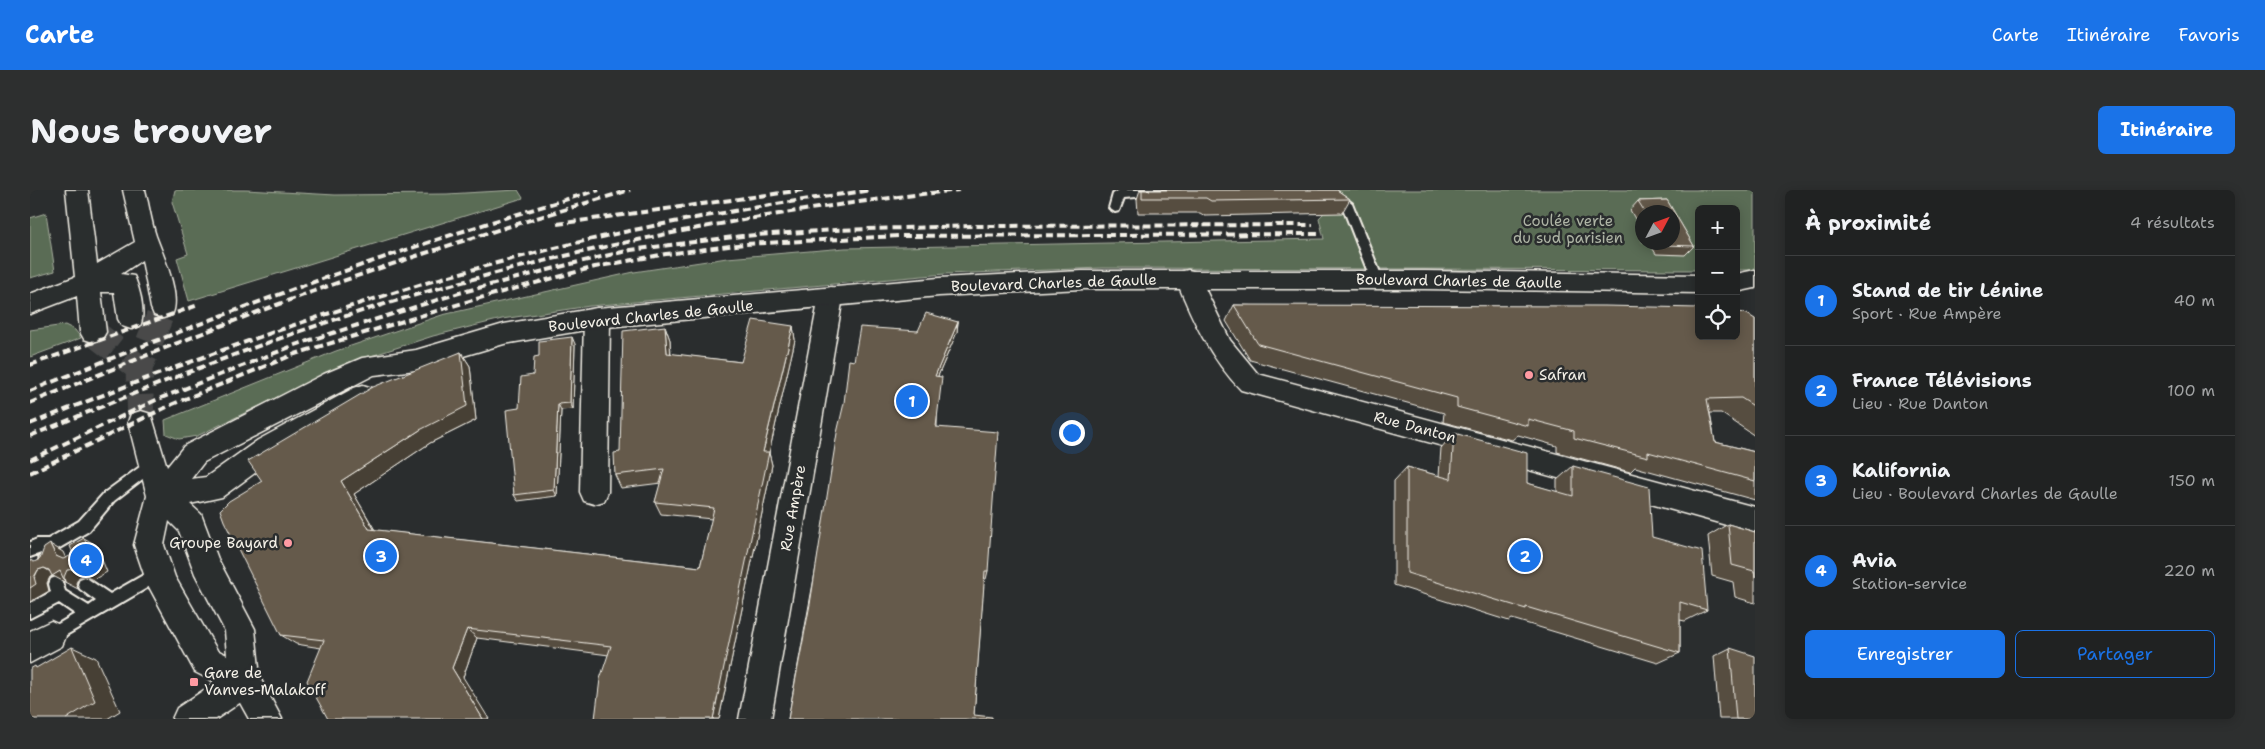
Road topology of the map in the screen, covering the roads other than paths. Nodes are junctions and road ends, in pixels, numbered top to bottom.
1 (76, 190) edge
2 (134, 190) edge
3 (1174, 190) edge
4 (1326, 190) edge
5 (1115, 208) dead end
6 (148, 245) junction
7 (1188, 279) junction
8 (1755, 279) edge
9 (1377, 280) junction
10 (88, 282) junction
11 (1740, 283) edge
12 (1695, 284) edge
13 (1740, 285) edge
14 (1755, 287) edge
15 (831, 297) junction
16 (30, 304) edge
17 (163, 308) tunnel mouth
18 (597, 318) junction
19 (131, 319) dead end
20 (93, 332) dead end
21 (416, 360) junction
22 (141, 422) tunnel mouth
23 (152, 464) junction
24 (594, 492) dead end
25 (161, 496) junction
26 (1755, 520) edge
27 (84, 526) junction
28 (50, 546) junction
29 (30, 550) edge
30 (71, 550) edge
31 (46, 560) edge
32 (159, 573) junction
33 (85, 584) edge
34 (109, 602) junction
35 (30, 611) edge
36 (88, 614) junction
37 (40, 642) edge
38 (246, 682) junction
39 (188, 719) edge
40 (266, 719) edge
41 (755, 719) edge

1 - 10 main road
2 - 6 main road
3 - 5 lane
4 - 9 lane
6 - 10 main road
6 - 17 main road
7 - 9 main road, Boulevard Charles de Gaulle
7 - 15 main road, Boulevard Charles de Gaulle
7 - 26 main road, Rue Danton
8 - 11 main road
9 - 12 main road, Boulevard Charles de Gaulle
10 - 16 main road
10 - 19 main road
10 - 20 main road
13 - 14 main road
15 - 18 main road, Boulevard Charles de Gaulle
15 - 41 main road, Rue Ampère
18 - 21 main road, Boulevard Charles de Gaulle
18 - 24 main road
21 - 25 main road, Boulevard Charles de Gaulle
21 - 25 main road, Boulevard Charles de Gaulle
22 - 23 main road
23 - 25 main road
23 - 27 lane
25 - 32 main road
25 - 38 main road
27 - 28 lane
27 - 30 lane
28 - 29 lane
28 - 31 lane
32 - 34 lane
32 - 38 main road
33 - 34 lane
34 - 36 lane
35 - 36 lane
36 - 37 lane
38 - 39 main road
38 - 40 main road

